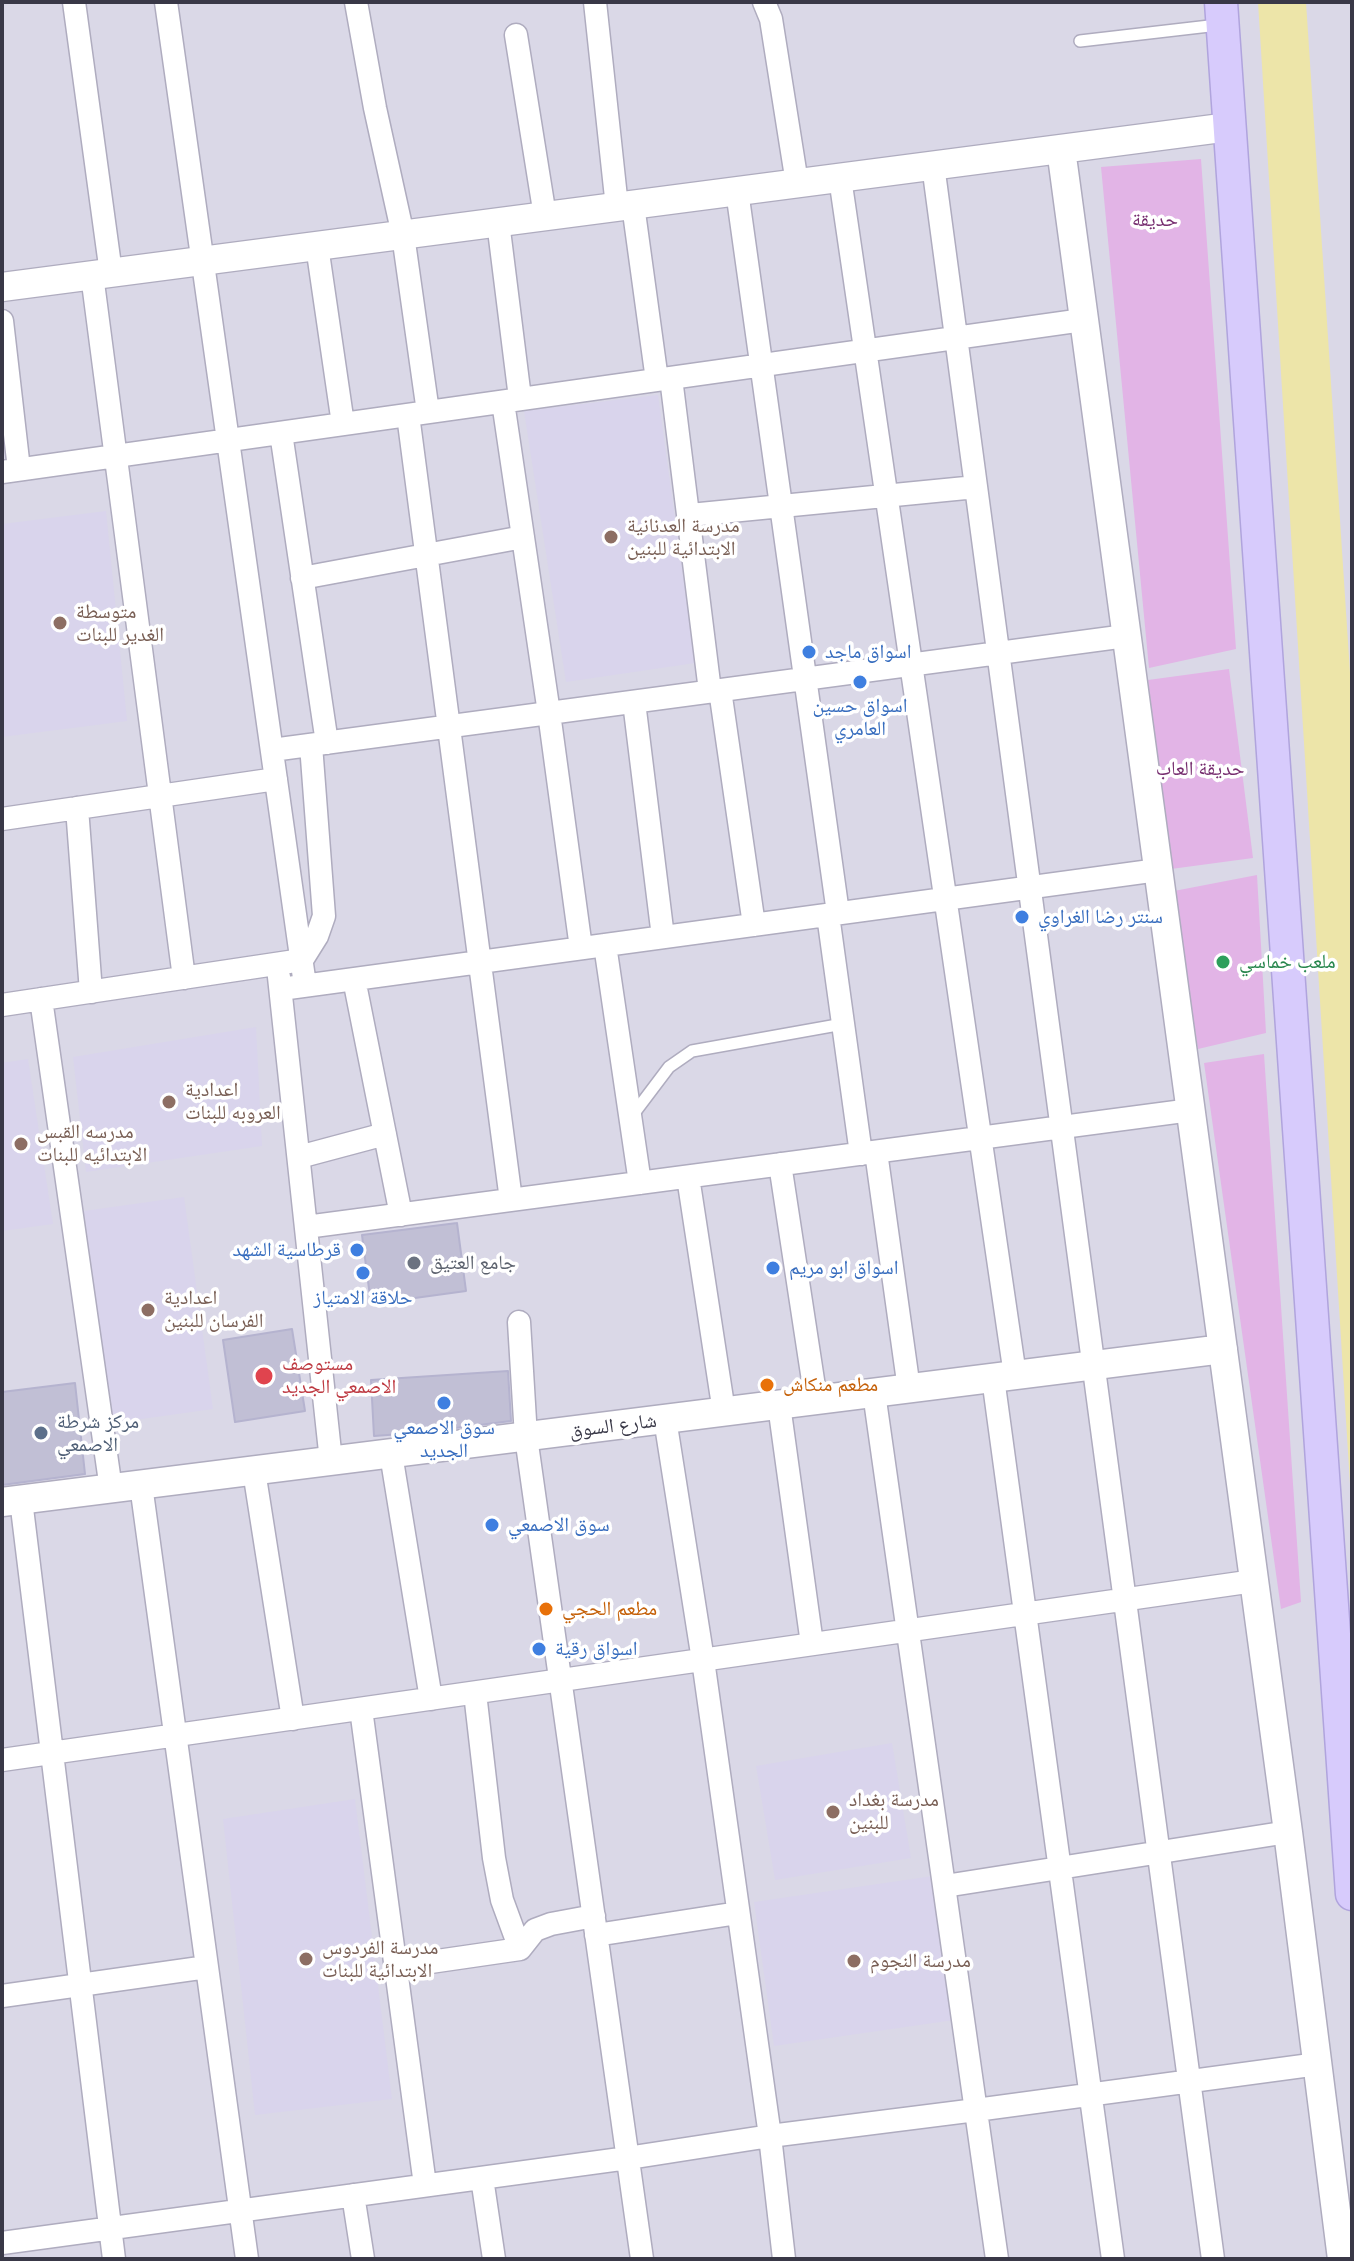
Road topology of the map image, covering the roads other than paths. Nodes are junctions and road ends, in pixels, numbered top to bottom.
1 (74, 2) edge
2 (166, 2) edge
3 (356, 2) edge
4 (595, 2) edge
5 (764, 2) edge
6 (1222, 13) edge
7 (516, 35) dead end
8 (1080, 41) dead end
9 (1229, 127) junction
10 (1061, 149) junction
11 (933, 165) junction
12 (840, 178) junction
13 (797, 183) junction
14 (737, 191) junction
15 (625, 206) junction
16 (545, 216) junction
17 (498, 222) junction
18 (403, 235) junction
19 (317, 246) junction
20 (203, 261) junction
21 (101, 274) junction
22 (2, 287) edge
23 (1083, 320) junction
24 (2, 321) edge
25 (956, 338) junction
26 (865, 351) junction
27 (763, 365) junction
28 (664, 379) junction
29 (511, 400) junction
30 (418, 413) junction
31 (343, 424) junction
32 (281, 433) junction
33 (228, 440) junction
34 (116, 456) junction
35 (10, 470) edge
36 (976, 487) junction
37 (886, 495) junction
38 (780, 506) junction
39 (690, 515) junction
40 (523, 537) junction
41 (427, 554) junction
42 (302, 578) junction
43 (1126, 636) junction
44 (998, 653) junction
45 (911, 665) junction
46 (806, 679) junction
47 (715, 691) junction
48 (634, 702) junction
49 (549, 713) junction
50 (449, 726) junction
51 (319, 744) junction
52 (272, 750) junction
53 (276, 779) junction
54 (160, 796) junction
55 (77, 808) junction
56 (2, 819) edge
57 (1158, 870) junction
58 (1030, 888) junction
59 (946, 899) junction
60 (833, 914) junction
61 (754, 925) junction
62 (663, 937) junction
63 (605, 945) junction
64 (581, 948) junction
65 (302, 960) junction
66 (480, 962) junction
67 (278, 964) junction
68 (184, 978) junction
69 (354, 979) junction
70 (305, 985) junction
71 (281, 989) junction
72 (91, 992) junction
73 (41, 999) junction
74 (2, 1005) edge
75 (843, 1024) junction
76 (1191, 1110) junction
77 (630, 1119) junction
78 (1061, 1127) junction
79 (385, 1134) junction
80 (981, 1138) junction
81 (868, 1153) junction
82 (299, 1157) junction
83 (780, 1164) junction
84 (688, 1177) junction
85 (640, 1183) junction
86 (511, 1200) junction
87 (401, 1215) junction
88 (306, 1227) junction
89 (519, 1322) dead end
90 (1223, 1349) junction
91 (1094, 1366) junction
92 (1004, 1377) junction
93 (909, 1389) junction
94 (874, 1393) junction
95 (816, 1400) junction
96 (779, 1405) junction
97 (724, 1412) junction
98 (665, 1419) junction
99 (526, 1437) junction
100 (391, 1454) junction
101 (331, 1461) junction
102 (254, 1471) junction
103 (141, 1485) junction
104 (111, 1489) junction
105 (12, 1501) edge
106 (1254, 1581) junction
107 (1125, 1600) junction
108 (1025, 1614) junction
109 (908, 1631) junction
110 (812, 1644) junction
111 (703, 1660) junction
112 (560, 1680) junction
113 (475, 1693) junction
114 (431, 1699) junction
115 (361, 1709) junction
116 (293, 1719) junction
117 (175, 1735) junction
118 (53, 1753) junction
119 (2, 1760) edge
120 (1288, 1832) junction
121 (1159, 1852) junction
122 (1060, 1867) junction
123 (945, 1886) junction
124 (1352, 1894) edge
125 (738, 1913) junction
126 (595, 1925) junction
127 (520, 1949) junction
128 (207, 1967) junction
129 (396, 1967) junction
130 (81, 1985) junction
131 (2, 1996) edge
132 (1318, 2064) junction
133 (1189, 2081) junction
134 (1091, 2095) junction
135 (976, 2110) junction
136 (770, 2136) junction
137 (628, 2158) junction
138 (482, 2178) junction
139 (425, 2185) junction
140 (353, 2195) junction
141 (240, 2210) junction
142 (110, 2228) junction
143 (2, 2243) edge
144 (114, 2259) edge
145 (247, 2259) edge
146 (363, 2259) edge
147 (494, 2259) edge
148 (642, 2259) edge
149 (784, 2259) edge
150 (997, 2259) edge
151 (1113, 2259) edge
152 (1213, 2259) edge
153 (1342, 2259) edge

1 - 21 street
2 - 20 street
3 - 18 street
4 - 15 street
5 - 13 street
6 - 8 lane
6 - 9 main road
7 - 16 street
9 - 10 street
9 - 124 main road
10 - 11 street
10 - 23 street
11 - 12 street
11 - 25 street
12 - 13 street
12 - 26 street
13 - 14 street
14 - 15 street
14 - 27 street
15 - 16 street
15 - 28 street
16 - 17 street
17 - 18 street
17 - 29 street
18 - 19 street
18 - 30 street
19 - 20 street
19 - 31 street
20 - 21 street
20 - 33 street
21 - 22 street
21 - 34 street
23 - 25 street
23 - 43 street
24 - 35 street
25 - 26 street
25 - 36 street
26 - 27 street
26 - 37 street
27 - 28 street
27 - 38 street
28 - 29 street
28 - 39 street
29 - 30 street
29 - 40 street
30 - 31 street
30 - 41 street
31 - 32 street
32 - 33 street
32 - 42 street
33 - 34 street
33 - 52 street
34 - 35 street
34 - 54 street
36 - 37 street
36 - 44 street
37 - 38 street
37 - 45 street
38 - 39 street
38 - 46 street
39 - 47 street
40 - 41 street
40 - 49 street
41 - 42 street
41 - 50 street
42 - 51 street
43 - 44 street
43 - 57 street
44 - 45 street
44 - 58 street
45 - 46 street
45 - 59 street
46 - 47 street
46 - 60 street
47 - 48 street
47 - 61 street
48 - 49 street
48 - 62 street
49 - 50 street
49 - 64 street
50 - 51 street
50 - 66 street
51 - 52 street
51 - 65 street
52 - 53 street
53 - 54 street
53 - 65 street
54 - 55 street
54 - 68 street
55 - 56 street
55 - 72 street
57 - 58 street
57 - 76 street
58 - 59 street
58 - 78 street
59 - 60 street
59 - 80 street
60 - 61 street
60 - 75 street
61 - 62 street
62 - 63 street
63 - 64 street
63 - 77 street
64 - 66 street
65 - 67 street
65 - 70 street
66 - 69 street
66 - 86 street
67 - 68 street
67 - 71 street
68 - 72 street
69 - 70 street
69 - 79 street
70 - 71 street
71 - 82 street
72 - 73 street
73 - 74 street
73 - 104 street
75 - 77 lane
75 - 81 street
76 - 78 street
76 - 90 street
77 - 85 street
78 - 80 street
78 - 91 street
79 - 82 street
79 - 87 street
80 - 81 street
80 - 92 street
81 - 83 street
81 - 93 street
82 - 88 street
83 - 84 street
83 - 95 street
84 - 85 street
84 - 97 street
85 - 86 street
86 - 87 street
87 - 88 street
88 - 101 street
89 - 99 street
90 - 91 street, شارع السوق
90 - 106 street
91 - 92 street, شارع السوق
91 - 107 street
92 - 93 street, شارع السوق
92 - 108 street
93 - 94 street, شارع السوق
94 - 95 street, شارع السوق
94 - 109 street
95 - 96 street, شارع السوق
96 - 97 street, شارع السوق
96 - 110 street
97 - 98 street, شارع السوق
98 - 99 street, شارع السوق
98 - 111 street
99 - 100 street, شارع السوق
99 - 112 street
100 - 101 street, شارع السوق
100 - 114 street
101 - 102 street, شارع السوق
102 - 103 street, شارع السوق
102 - 116 street
103 - 104 street, شارع السوق
103 - 117 street
104 - 105 street, شارع السوق
105 - 118 street
106 - 107 street
106 - 120 street
107 - 108 street
107 - 121 street
108 - 109 street
108 - 122 street
109 - 110 street
109 - 123 street
110 - 111 street
111 - 112 street
111 - 125 street
112 - 113 street
112 - 126 street
113 - 114 street
113 - 127 street
114 - 115 street
115 - 116 street
115 - 129 street
116 - 117 street
117 - 118 street
117 - 128 street
118 - 119 street
118 - 130 street
120 - 121 street
120 - 132 street
121 - 122 street
121 - 133 street
122 - 123 street
122 - 134 street
123 - 135 street
125 - 126 street
125 - 136 street
126 - 127 street
126 - 137 street
127 - 129 street
128 - 130 street
128 - 141 street
129 - 139 street
130 - 131 street
130 - 142 street
132 - 133 street
132 - 153 street
133 - 134 street
133 - 152 street
134 - 135 street
134 - 151 street
135 - 136 street
135 - 150 street
136 - 137 street
136 - 149 street
137 - 138 street
137 - 148 street
138 - 139 street
138 - 147 street
139 - 140 street
140 - 141 street
140 - 146 street
141 - 142 street
141 - 145 street
142 - 143 street
142 - 144 street

